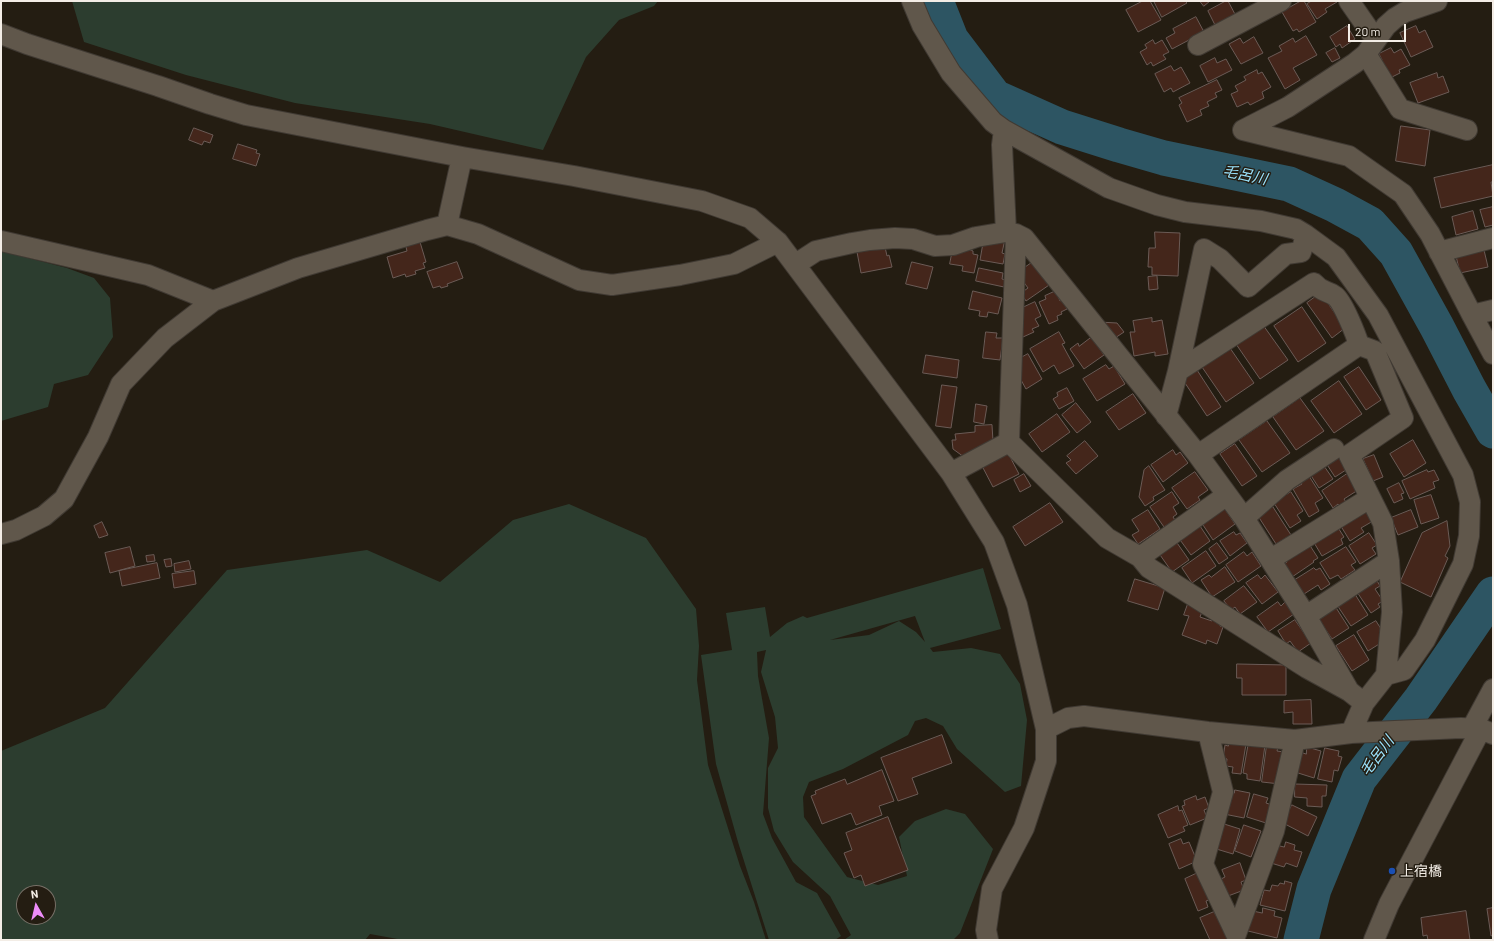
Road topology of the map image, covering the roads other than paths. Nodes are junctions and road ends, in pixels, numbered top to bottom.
1 (912, 1) edge
2 (1281, 1) edge
3 (1350, 1) edge
4 (1437, 1) edge
5 (1, 34) edge
6 (1198, 46) dead end
7 (1371, 47) junction
8 (1004, 130) junction
9 (1467, 130) dead end
10 (462, 157) junction
11 (447, 225) junction
12 (1011, 233) junction
13 (1306, 235) junction
14 (1493, 238) edge
15 (1, 241) edge
16 (778, 242) junction
17 (1439, 252) junction
18 (796, 264) junction
19 (213, 301) junction
20 (1493, 310) edge
21 (1472, 315) junction
22 (1359, 345) junction
23 (1493, 354) edge
24 (1178, 371) junction
25 (1166, 416) junction
26 (1009, 442) junction
27 (1334, 449) dead end
28 (1198, 455) junction
29 (951, 473) junction
30 (1227, 495) junction
31 (1370, 498) junction
32 (1244, 518) junction
33 (1, 534) edge
34 (1140, 557) junction
35 (1271, 559) junction
36 (1390, 561) junction
37 (1306, 616) junction
38 (1386, 675) junction
39 (1493, 689) edge
40 (1357, 697) junction
41 (1045, 723) junction
42 (1477, 730) edge
43 (1208, 732) junction
44 (1359, 733) junction
45 (1295, 740) junction
46 (988, 940) edge
47 (1374, 940) edge

1 - 8 street
2 - 6 street
3 - 7 street
4 - 7 street
5 - 10 street
7 - 9 street
7 - 17 street
8 - 12 street
8 - 13 street
10 - 11 street
10 - 16 street
11 - 16 street
11 - 19 street
12 - 18 street
12 - 25 street
12 - 26 street
13 - 24 street
13 - 38 street
14 - 17 street
15 - 19 street
16 - 18 street
17 - 21 street
18 - 29 street
19 - 33 street
20 - 21 street
21 - 23 street
22 - 24 street
22 - 28 street
22 - 31 street
24 - 25 street
25 - 28 street
26 - 29 street
26 - 34 street
27 - 32 street
28 - 30 street
29 - 41 street
30 - 32 street
30 - 34 street
31 - 35 street
31 - 36 street
32 - 35 street
34 - 40 street
35 - 37 street
36 - 37 street
36 - 38 street
37 - 40 street
38 - 40 street
39 - 42 street
40 - 44 street
41 - 43 street
41 - 46 street
42 - 44 street
42 - 47 street
43 - 45 street
43 - 45 street
44 - 45 street

